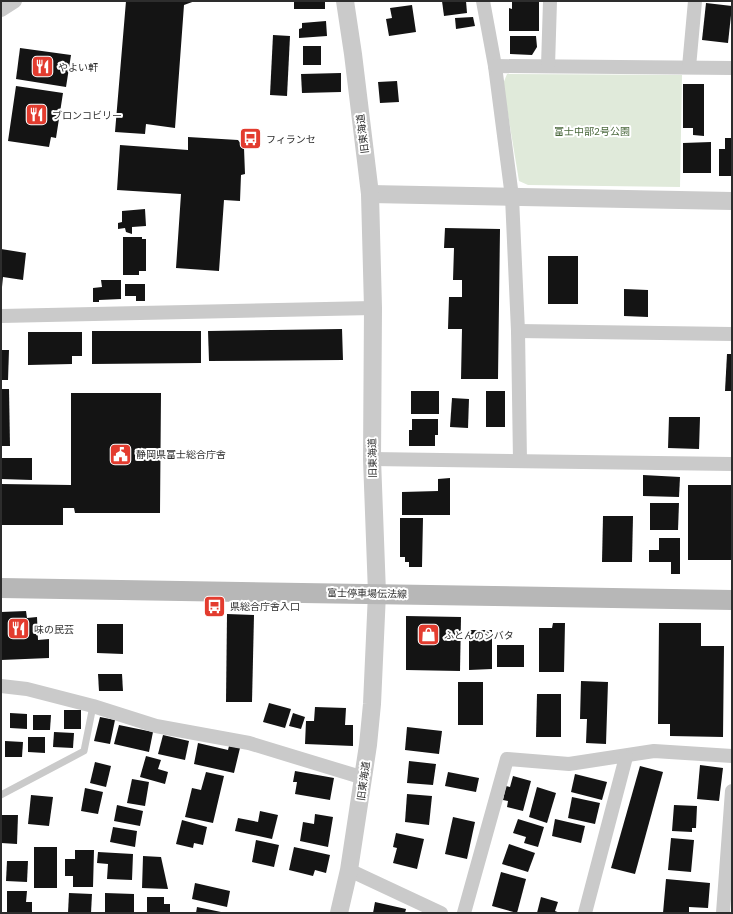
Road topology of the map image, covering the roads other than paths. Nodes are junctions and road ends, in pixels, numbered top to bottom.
1 (15, 1) edge
2 (345, 1) edge
3 (483, 1) edge
4 (550, 1) edge
5 (695, 1) edge
6 (1, 10) edge
7 (495, 66) junction
8 (548, 66) junction
9 (689, 67) junction
10 (732, 68) edge
11 (370, 194) junction
12 (512, 197) junction
13 (732, 201) edge
14 (373, 308) junction
15 (1, 316) edge
16 (518, 331) junction
17 (732, 334) edge
18 (372, 460) junction
19 (520, 461) junction
20 (732, 464) edge
21 (1, 588) edge
22 (377, 594) junction
23 (732, 600) edge
24 (1, 686) edge
25 (93, 706) junction
26 (732, 756) edge
27 (626, 757) junction
28 (364, 778) junction
29 (732, 790) edge
30 (1, 795) edge
31 (349, 870) junction
32 (338, 913) edge
33 (441, 913) edge
34 (464, 913) edge
35 (585, 913) edge
36 (723, 913) edge

1 - 6 street
2 - 11 street, 旧東海道
3 - 7 street
4 - 8 street
5 - 9 street
7 - 8 street
7 - 12 street
8 - 9 street
9 - 10 street
11 - 12 street
11 - 14 street, 旧東海道
12 - 13 street
12 - 16 street
14 - 15 street
14 - 18 street, 旧東海道
16 - 17 street
16 - 19 street
18 - 19 street
18 - 22 street, 旧東海道
19 - 20 street
21 - 22 main road, 富士停車場伝法線
22 - 23 main road, 富士停車場伝法線
22 - 28 street, 旧東海道
24 - 25 street
25 - 28 street
25 - 30 lane
26 - 27 street
27 - 34 street
27 - 35 street
28 - 31 street, 旧東海道
29 - 36 street
31 - 32 street, 旧東海道
31 - 33 street

